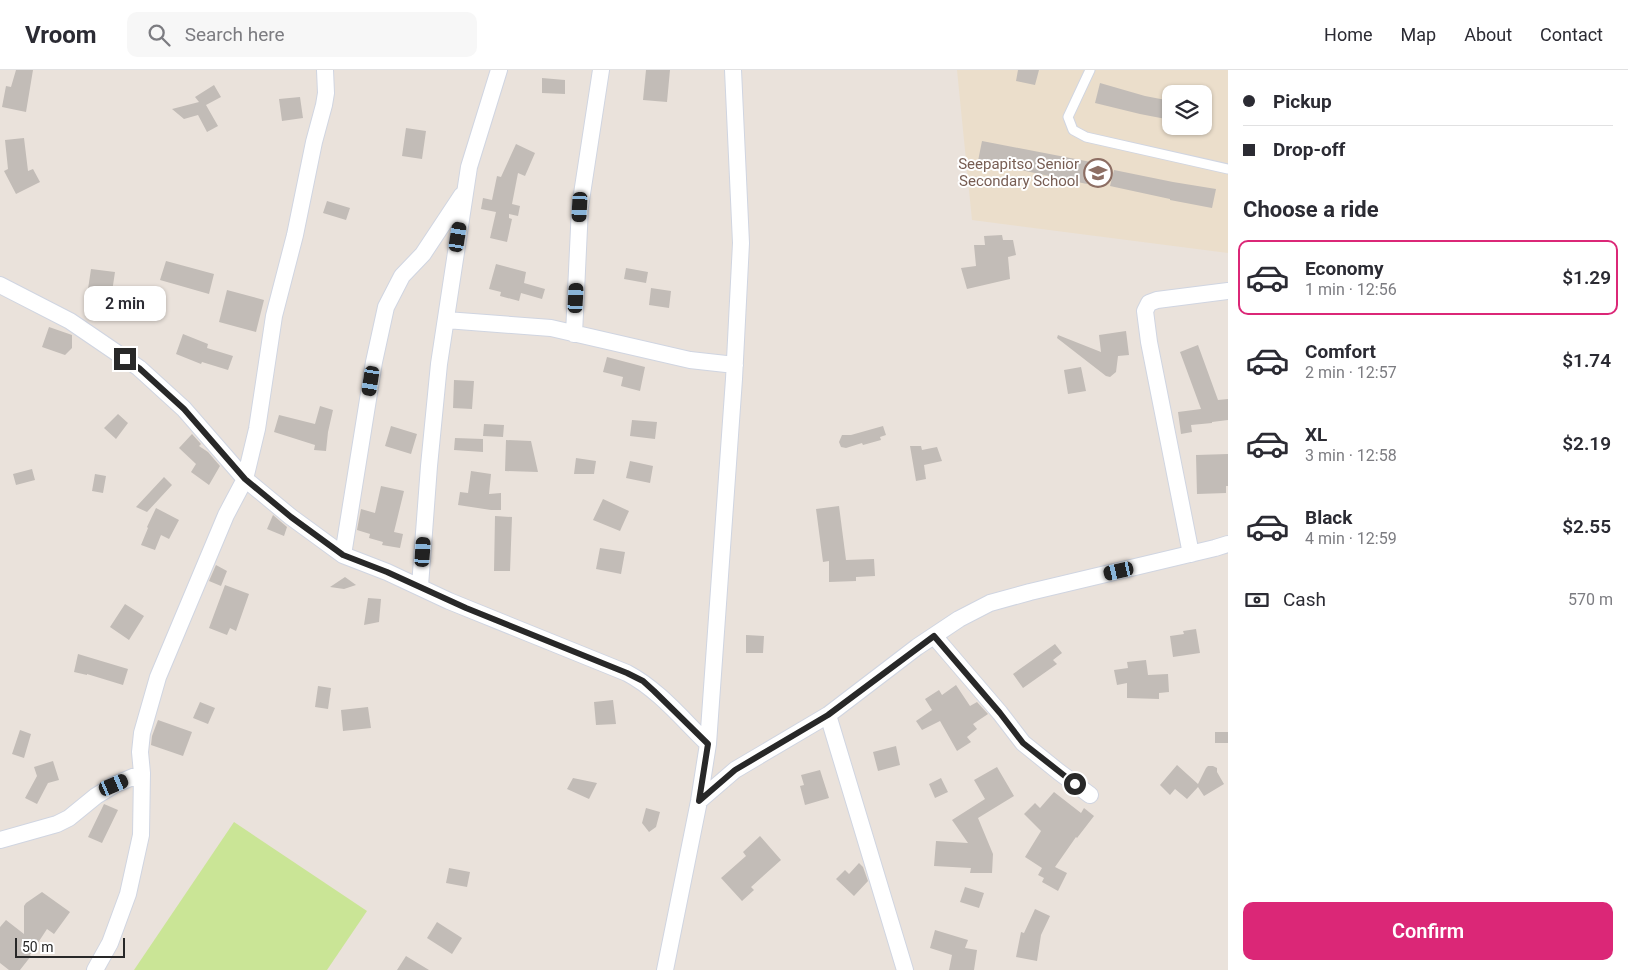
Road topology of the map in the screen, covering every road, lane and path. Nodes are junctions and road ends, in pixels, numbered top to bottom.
1 (325, 70) edge
2 (499, 70) edge
3 (601, 70) edge
4 (733, 70) edge
5 (1090, 70) edge
6 (1228, 169) edge
7 (465, 191) junction
8 (0, 285) edge
9 (1228, 291) edge
10 (446, 320) junction
11 (574, 334) junction
12 (735, 365) junction
13 (245, 479) junction
14 (1221, 546) edge
15 (1191, 554) junction
16 (343, 555) junction
17 (1228, 559) edge
18 (420, 586) junction
19 (934, 636) junction
20 (828, 715) junction
21 (708, 744) junction
22 (142, 773) junction
23 (1090, 795) dead end
24 (699, 801) junction
25 (0, 840) edge
26 (95, 970) edge
27 (666, 970) edge
28 (905, 970) edge

1 - 13 street
2 - 7 street
3 - 11 street
4 - 12 street
5 - 6 lane
7 - 10 street
7 - 16 street
8 - 13 street
9 - 15 street
10 - 11 street
10 - 18 street
11 - 12 street
12 - 21 street
13 - 16 street
13 - 22 street
14 - 15 street
14 - 17 street
15 - 19 street
16 - 18 street
18 - 21 street
19 - 20 street
19 - 23 street
20 - 24 street
20 - 28 street
21 - 24 street
22 - 25 street
22 - 26 street
24 - 27 street

